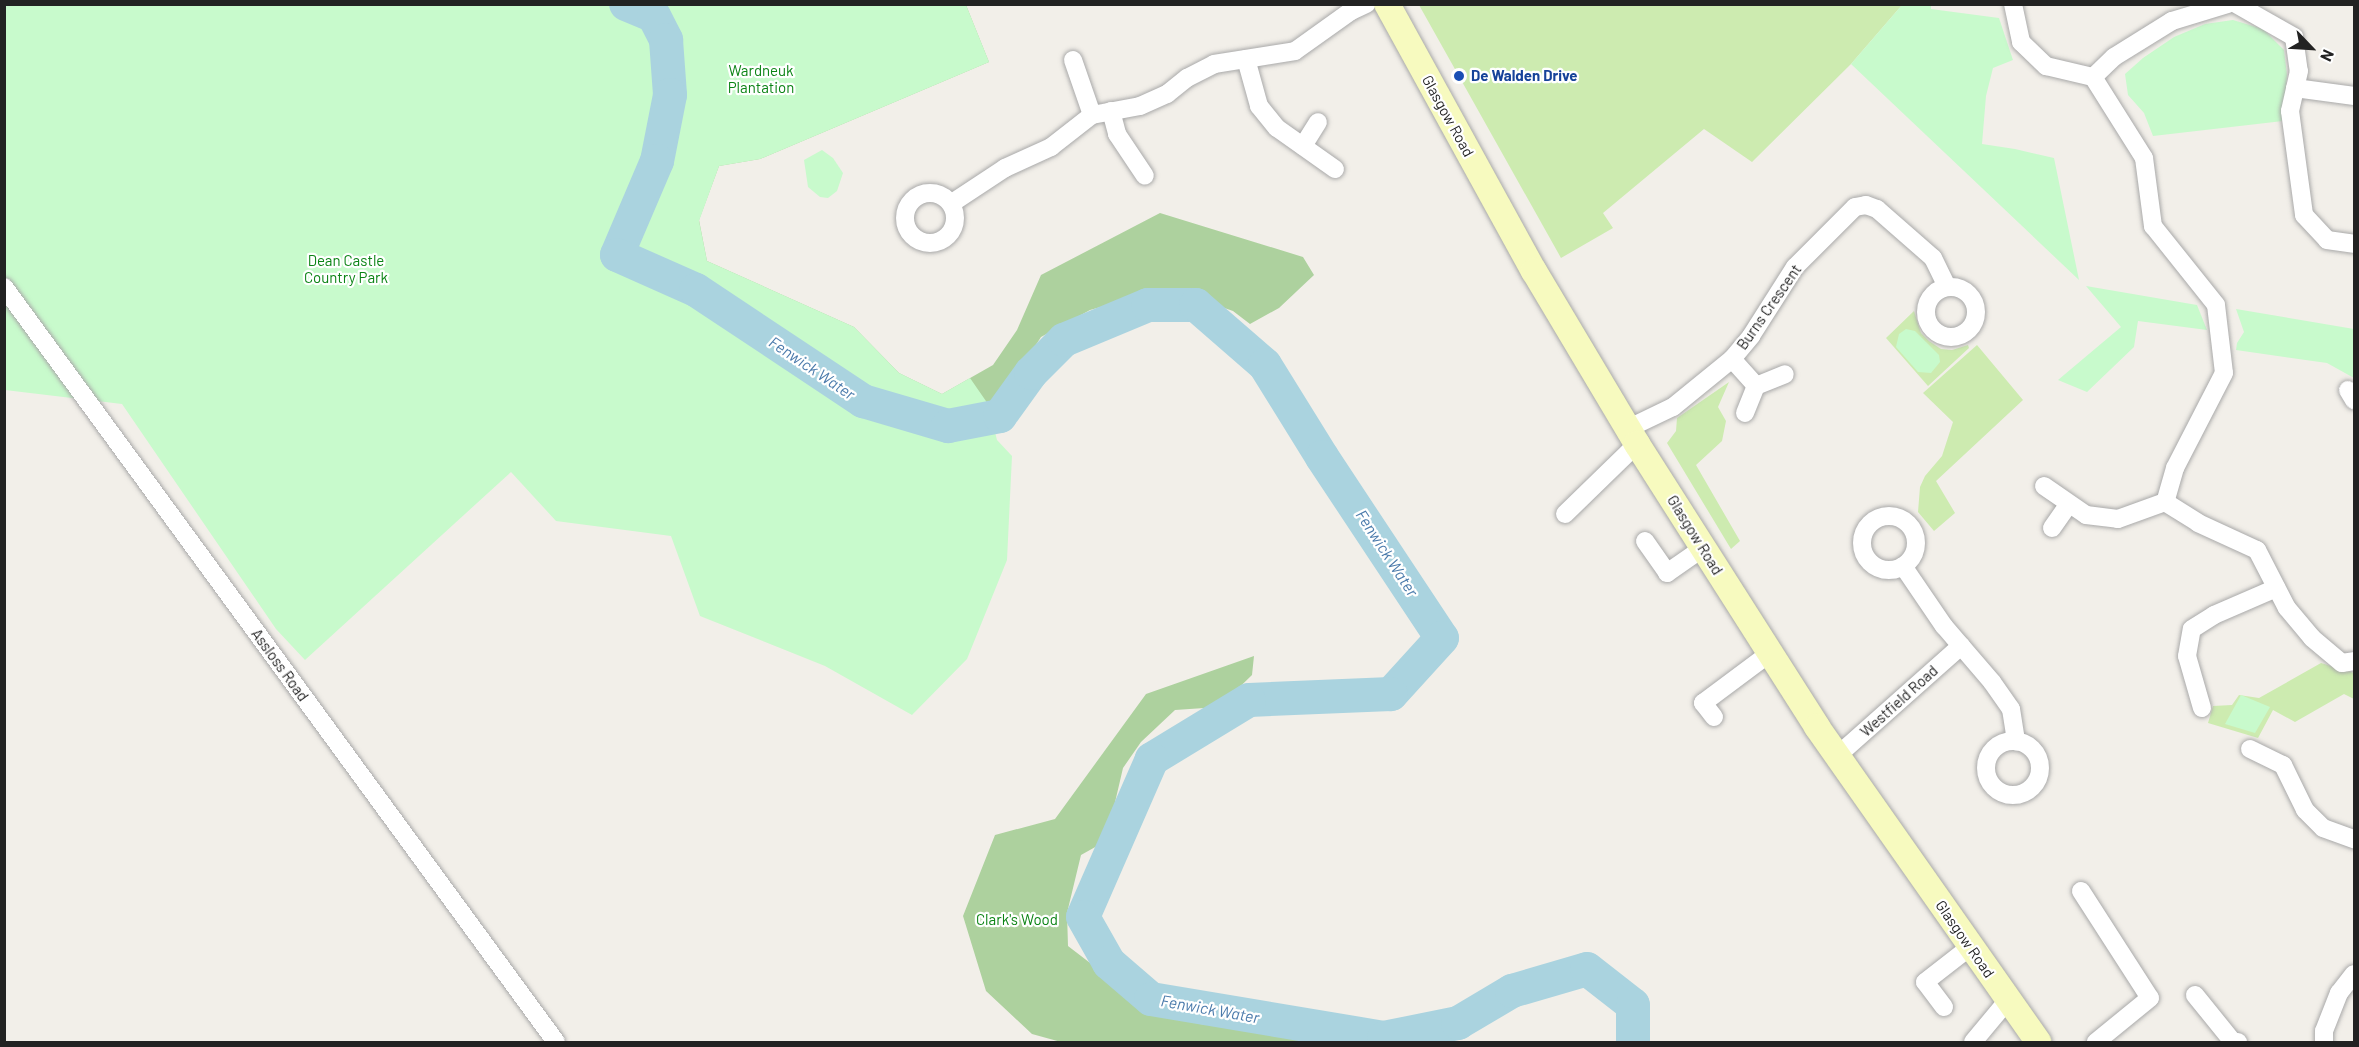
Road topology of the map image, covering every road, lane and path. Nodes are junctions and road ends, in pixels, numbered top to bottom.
1 (1366, 4) edge
2 (1387, 4) edge
3 (2013, 4) edge
4 (2236, 4) edge
5 (2221, 6) edge
6 (1246, 59) junction
7 (1072, 60) dead end
8 (2093, 77) junction
9 (2295, 88) junction
10 (2355, 96) edge
11 (1111, 111) junction
12 (1092, 115) junction
13 (1318, 122) dead end
14 (1303, 146) junction
15 (1335, 169) dead end
16 (1145, 176) dead end
17 (952, 203) dead end
18 (2355, 244) edge
19 (4, 287) edge
20 (1947, 287) dead end
21 (1732, 359) junction
22 (1785, 374) dead end
23 (1756, 386) junction
24 (1745, 413) dead end
25 (1632, 436) junction
26 (2044, 486) dead end
27 (2165, 502) junction
28 (2069, 504) junction
29 (1565, 514) dead end
30 (2052, 528) dead end
31 (1646, 541) dead end
32 (1703, 548) junction
33 (1903, 566) dead end
34 (2276, 588) junction
35 (1961, 646) junction
36 (1770, 653) junction
37 (2355, 661) edge
38 (2202, 708) dead end
39 (1714, 717) dead end
40 (2016, 742) dead end
41 (2250, 749) dead end
42 (1837, 756) junction
43 (2355, 838) edge
44 (2081, 891) dead end
45 (1970, 947) junction
46 (2355, 974) edge
47 (2195, 995) dead end
48 (2008, 1000) junction
49 (1944, 1007) dead end
50 (556, 1042) edge
51 (1973, 1042) edge
52 (2038, 1042) edge
53 (2096, 1042) edge
54 (2238, 1042) edge
55 (2324, 1042) edge

1 - 6 street
2 - 25 main road, Glasgow Road
3 - 8 street
4 - 9 street
5 - 8 street
6 - 11 street
6 - 14 street
7 - 12 street
8 - 27 street
9 - 10 street
9 - 18 street
11 - 12 street
11 - 16 street
12 - 17 street
13 - 14 street
14 - 15 street
19 - 50 street, Assloss Road
20 - 21 street, Burns Crescent
21 - 23 street
21 - 25 street, Burns Crescent
22 - 23 street
23 - 24 street
25 - 29 street, Burns Crescent
25 - 32 main road, Glasgow Road
26 - 28 street
27 - 28 street
27 - 34 street
28 - 30 street
31 - 32 street
32 - 36 main road, Glasgow Road
33 - 35 street
34 - 37 street
34 - 38 street
35 - 40 street
35 - 42 street, Westfield Road
36 - 39 street
36 - 42 main road, Glasgow Road
41 - 43 street
42 - 45 main road, Glasgow Road
44 - 53 street
45 - 48 main road, Glasgow Road
45 - 49 street
46 - 55 street
47 - 54 street
48 - 51 street
48 - 52 main road, Glasgow Road

